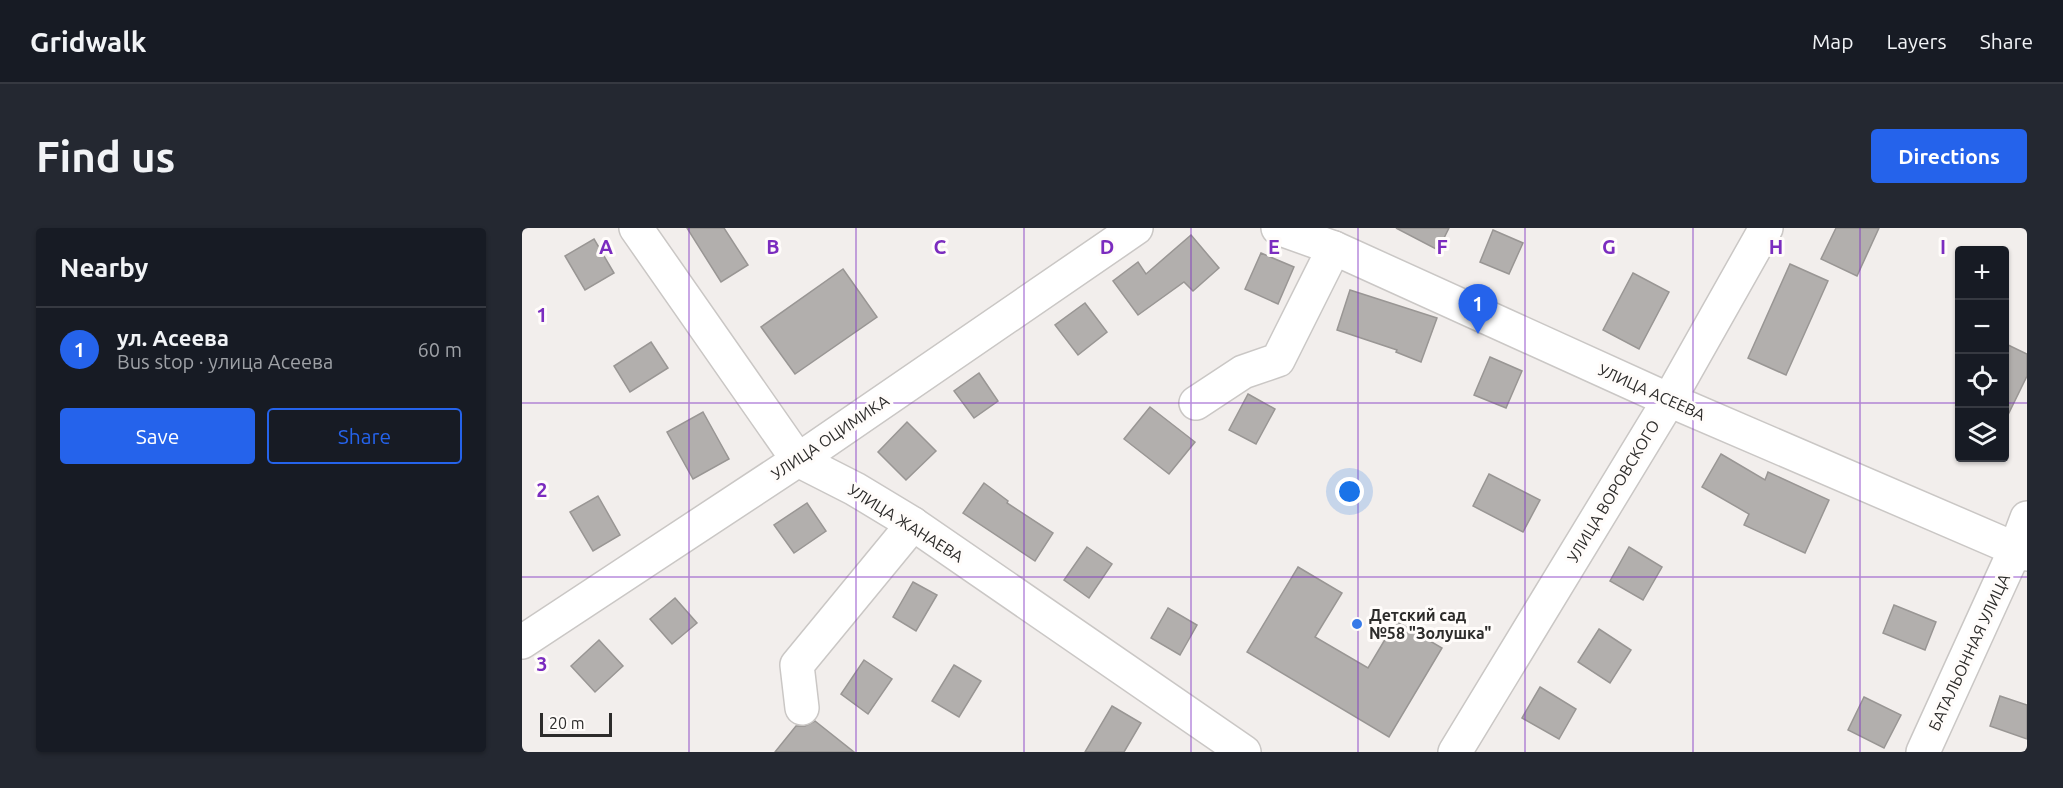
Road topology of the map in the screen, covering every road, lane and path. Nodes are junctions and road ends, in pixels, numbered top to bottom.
1 (636, 228) edge
2 (1136, 228) edge
3 (1766, 228) edge
4 (1289, 230) edge
5 (1334, 248) junction
6 (1669, 400) junction
7 (1196, 403) dead end
8 (798, 460) junction
9 (2027, 518) edge
10 (914, 524) junction
11 (2021, 552) edge
12 (522, 642) edge
13 (802, 708) dead end
14 (1244, 752) edge
15 (1455, 752) edge
16 (1923, 752) edge

1 - 8 street, УЛИЦА ЖАНАЕВА
2 - 8 street, УЛИЦА ОЦИМИКА
3 - 6 street, УЛИЦА ВОРОВСКОГО
4 - 5 street, УЛИЦА АСЕЕВА
5 - 6 street, УЛИЦА АСЕЕВА
5 - 7 street
6 - 11 street, УЛИЦА АСЕЕВА
6 - 15 street, УЛИЦА ВОРОВСКОГО
8 - 10 street, УЛИЦА ЖАНАЕВА
8 - 12 street, УЛИЦА ОЦИМИКА
9 - 11 street, БАТАЛЬОННАЯ УЛИЦА
10 - 13 street
10 - 14 street, УЛИЦА ЖАНАЕВА
11 - 16 street, БАТАЛЬОННАЯ УЛИЦА

